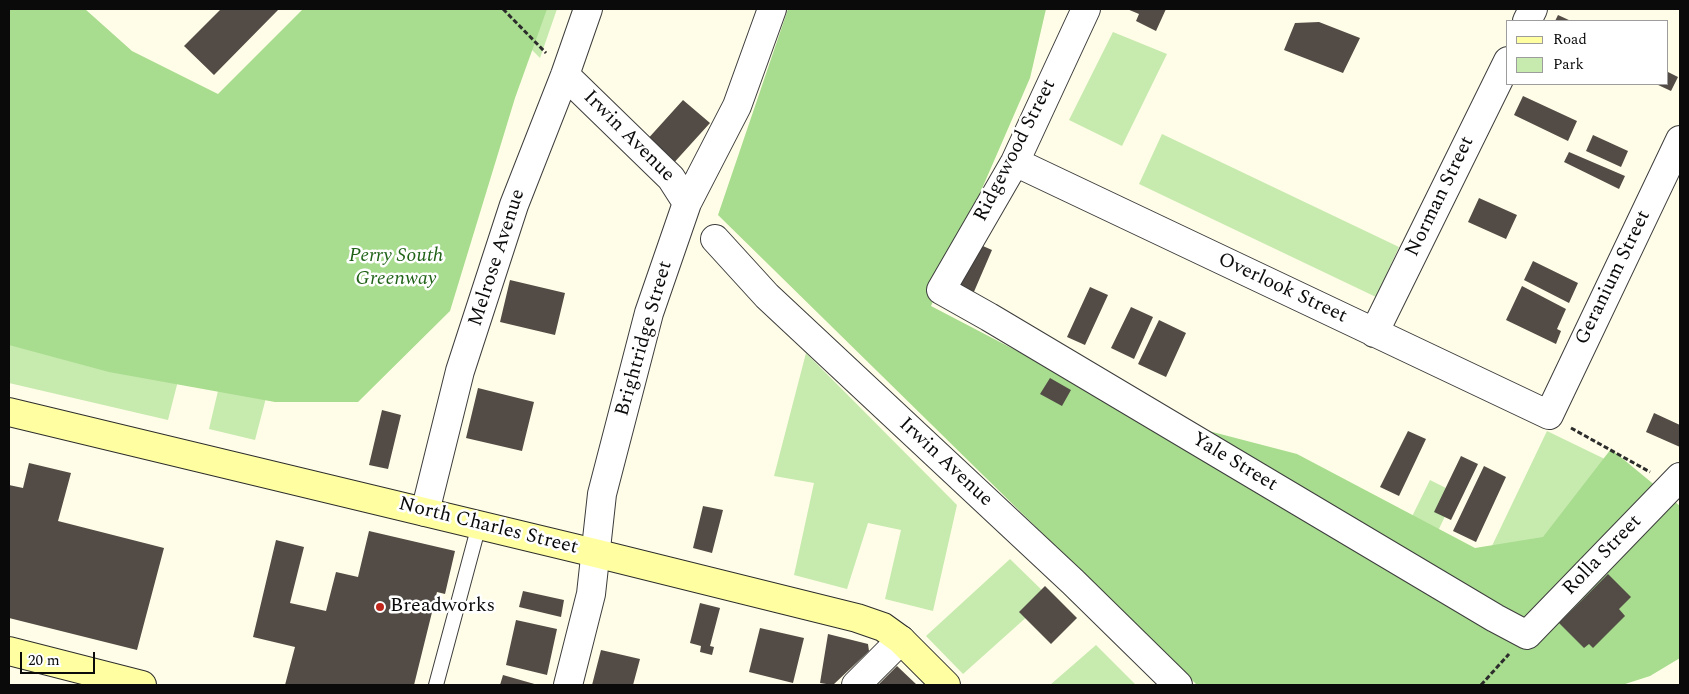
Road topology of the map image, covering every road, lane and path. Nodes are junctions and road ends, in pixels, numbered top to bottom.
1 (503, 9) edge
2 (588, 9) edge
3 (772, 9) edge
4 (1086, 9) edge
5 (1506, 65) edge
6 (558, 66) junction
7 (1680, 140) edge
8 (1015, 162) junction
9 (687, 203) junction
10 (715, 239) dead end
11 (941, 290) joint
12 (1374, 333) junction
13 (9, 412) edge
14 (1548, 416) junction
15 (1676, 480) edge
16 (425, 512) junction
17 (479, 525) junction
18 (595, 553) junction
19 (1526, 635) junction
20 (901, 640) junction
21 (9, 651) edge
22 (142, 685) edge
23 (436, 685) edge
24 (568, 685) edge
25 (856, 685) edge
26 (946, 685) edge
27 (1178, 685) edge
28 (1481, 685) edge

1 - 6 path
2 - 6 street, Melrose Avenue
3 - 9 street, Brightridge Street
4 - 8 street, Ridgewood Street
5 - 12 street, Norman Street
6 - 9 street, Irwin Avenue
6 - 16 street, Melrose Avenue
7 - 14 street, Geranium Street
8 - 11 street, Ridgewood Street
8 - 12 street, Overlook Street
9 - 18 street, Brightridge Street
10 - 27 street, Irwin Avenue
11 - 19 street, Yale Street
12 - 14 street, Overlook Street
13 - 16 street, North Charles Street
14 - 15 path
15 - 19 street, Rolla Street
16 - 17 street, North Charles Street
17 - 18 street, North Charles Street
17 - 23 lane
18 - 20 street, North Charles Street
18 - 24 street, Brightridge Street
19 - 28 path
20 - 25 street
20 - 26 street, North Charles Street
21 - 22 street

